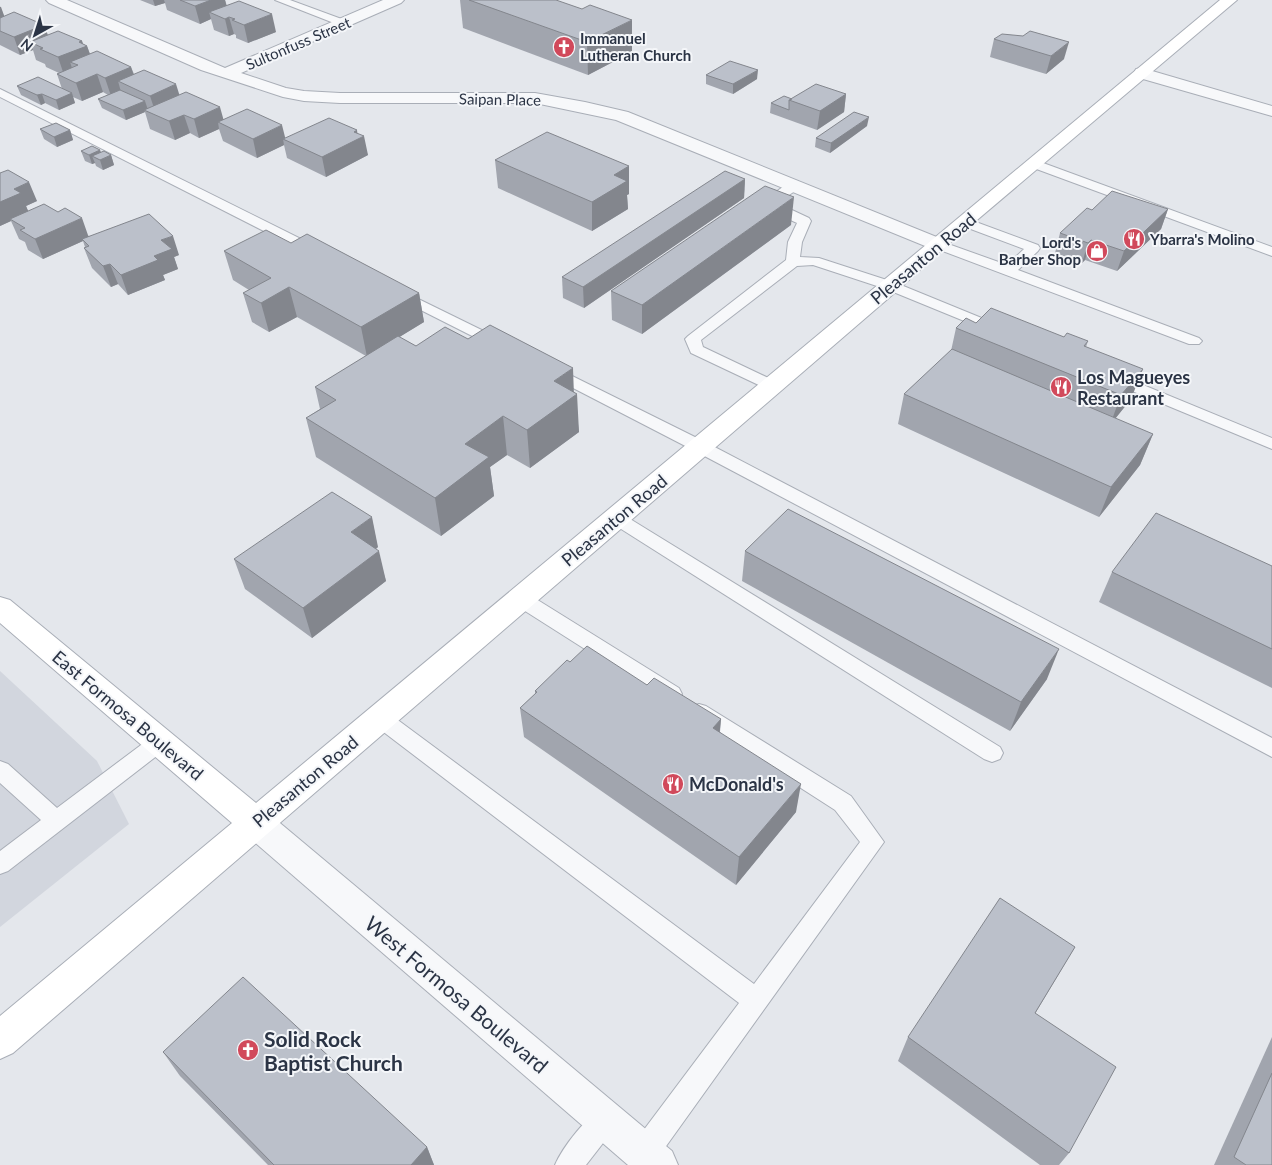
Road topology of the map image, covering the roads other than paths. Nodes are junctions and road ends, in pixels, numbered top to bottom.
1 (54, 0) edge
2 (280, 0) edge
3 (396, 0) edge
4 (1230, 0) edge
5 (343, 23) junction
6 (227, 73) junction
7 (1142, 73) junction
8 (0, 92) edge
9 (1272, 111) edge
10 (1035, 164) junction
11 (794, 186) junction
12 (965, 222) junction
13 (937, 244) junction
14 (1272, 252) edge
15 (326, 257) edge
16 (793, 262) junction
17 (1008, 272) junction
18 (891, 286) junction
19 (388, 288) edge
20 (1011, 335) edge
21 (1194, 341) dead end
22 (512, 351) edge
23 (538, 364) edge
24 (1101, 373) edge
25 (773, 386) junction
26 (1272, 444) edge
27 (700, 447) junction
28 (616, 518) junction
29 (521, 599) junction
30 (0, 608) edge
31 (380, 718) junction
32 (160, 742) junction
33 (1272, 748) edge
34 (992, 753) dead end
35 (0, 770) edge
36 (56, 820) junction
37 (256, 823) junction
38 (0, 864) edge
39 (756, 1001) junction
40 (0, 1040) edge
41 (605, 1120) junction
42 (651, 1159) edge
43 (569, 1165) edge

1 - 6 street, Saipan Place
2 - 5 lane
3 - 5 street, Sultonfuss Street
4 - 7 main road, Pleasanton Road
5 - 6 street, Sultonfuss Street
6 - 11 street, Saipan Place
7 - 9 street
7 - 10 main road, Pleasanton Road
8 - 15 lane
10 - 12 main road, Pleasanton Road
10 - 14 lane
11 - 13 street, Saipan Place
11 - 16 lane
12 - 13 main road, Pleasanton Road
12 - 17 lane
13 - 17 lane
13 - 18 main road, Pleasanton Road
16 - 18 lane
16 - 25 lane
17 - 21 lane
18 - 20 lane
18 - 25 main road, Pleasanton Road
19 - 22 lane
23 - 27 lane
24 - 26 lane
25 - 27 main road, Pleasanton Road
27 - 28 main road, Pleasanton Road
27 - 33 lane
28 - 29 main road, Pleasanton Road
28 - 34 lane
29 - 31 main road, Pleasanton Road
29 - 39 lane
30 - 32 main road, East Formosa Boulevard
31 - 37 main road, Pleasanton Road
31 - 39 lane
32 - 36 lane
32 - 37 main road, East Formosa Boulevard
35 - 36 lane
36 - 38 lane
37 - 40 main road, Pleasanton Road
37 - 41 street, West Formosa Boulevard
39 - 42 lane
41 - 42 street, West Formosa Boulevard
41 - 43 lane

